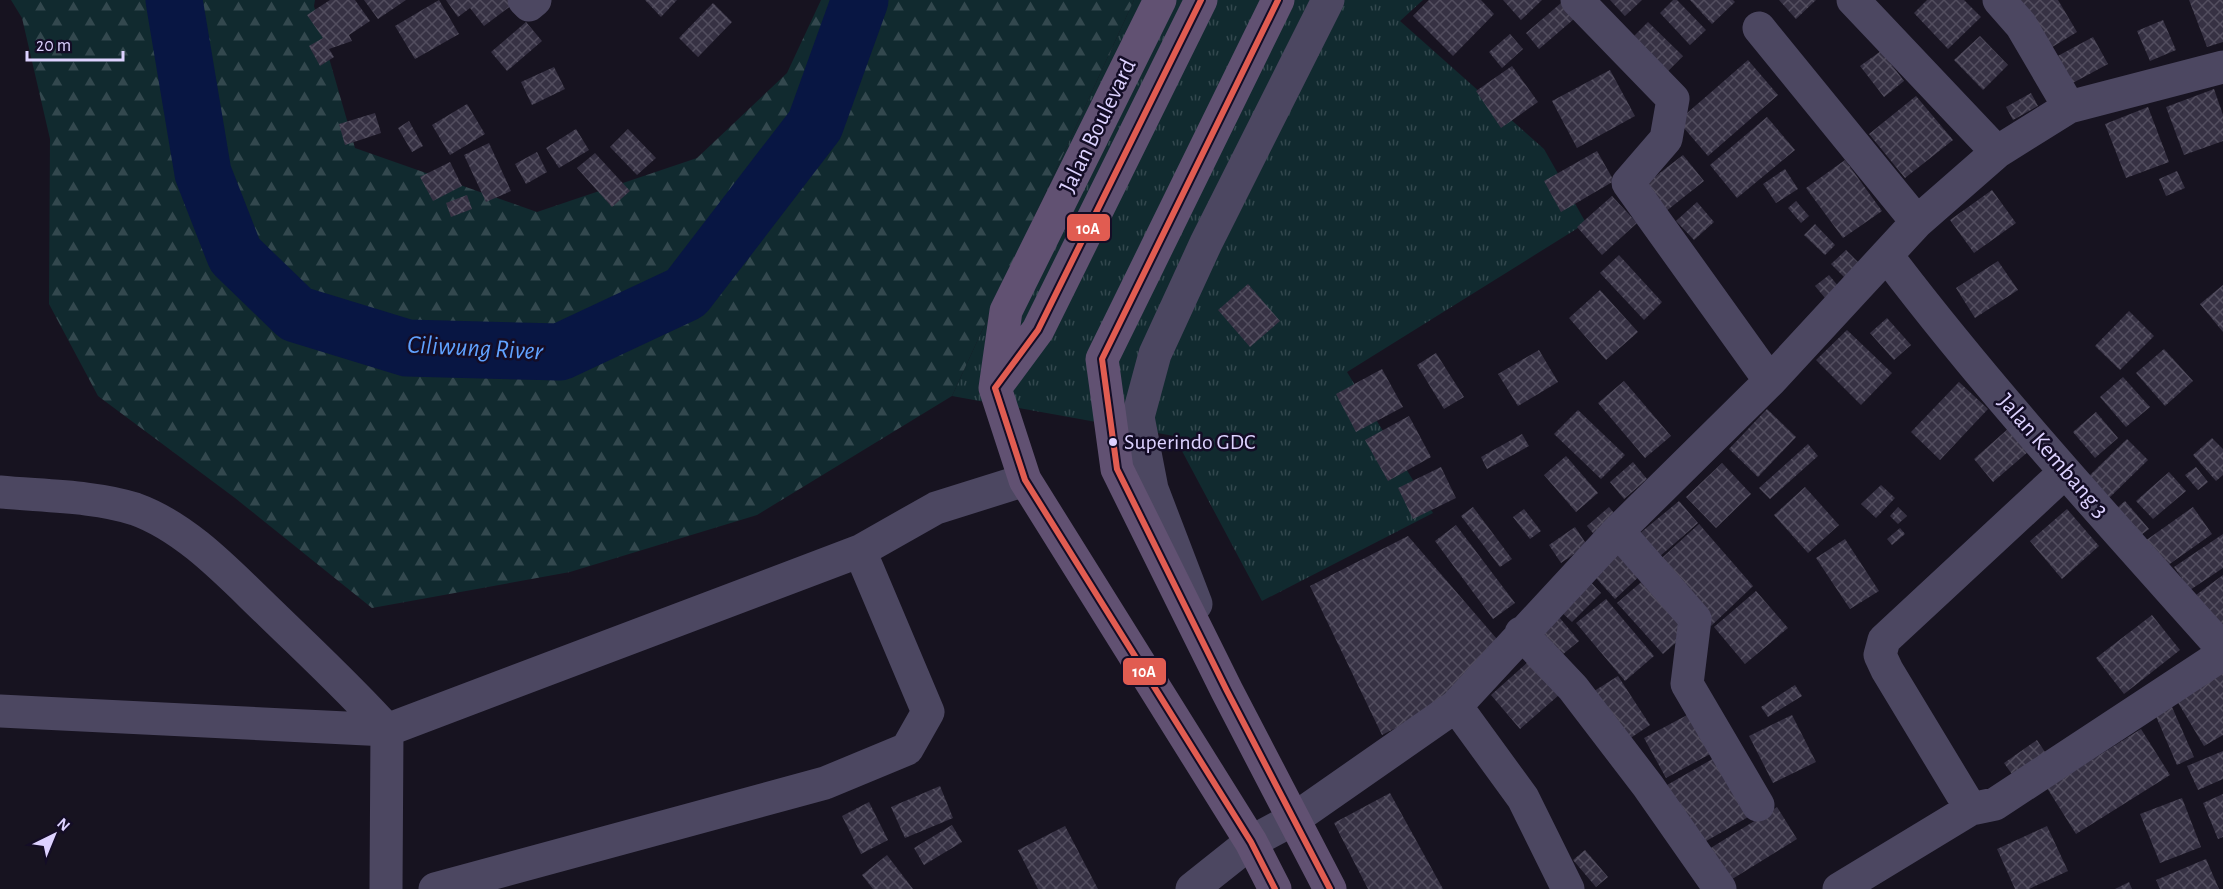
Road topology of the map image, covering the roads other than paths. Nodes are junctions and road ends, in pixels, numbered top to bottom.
1 (524, 0) edge
2 (535, 0) edge
3 (1160, 0) edge
4 (1201, 0) edge
5 (1278, 0) edge
6 (1328, 0) edge
7 (1577, 0) edge
8 (1853, 0) edge
9 (1999, 0) edge
10 (1759, 28) dead end
11 (2223, 66) edge
12 (2069, 107) junction
13 (1997, 152) junction
14 (1917, 222) junction
15 (1888, 256) junction
16 (1770, 381) junction
17 (995, 388) junction
18 (2065, 472) junction
19 (1025, 480) junction
20 (0, 492) edge
21 (1618, 531) junction
22 (860, 551) junction
23 (1521, 633) junction
24 (2223, 649) edge
25 (2223, 654) edge
26 (1227, 691) junction
27 (1456, 706) junction
28 (0, 711) edge
29 (387, 730) junction
30 (1758, 805) dead end
31 (1971, 809) junction
32 (1294, 819) junction
33 (1251, 842) junction
34 (386, 889) edge
35 (435, 889) edge
36 (1192, 889) edge
37 (1275, 889) edge
38 (1330, 889) edge
39 (1568, 889) edge
40 (1720, 889) edge
41 (1839, 889) edge

1 - 2 street
3 - 17 main road, Jalan Boulevard
4 - 17 main road, Jalan Boulevard
5 - 26 main road
6 - 26 street
7 - 16 street
8 - 13 street
9 - 12 street
10 - 14 street
11 - 12 street
12 - 13 street
13 - 14 street
14 - 15 street
15 - 16 street
15 - 18 street, Jalan Kembang 3
16 - 21 street
17 - 19 main road, Jalan Boulevard
18 - 24 street, Jalan Kembang 3
18 - 31 street
19 - 22 street
19 - 33 main road, Jalan Boulevard
20 - 29 street
21 - 23 street
21 - 30 street
22 - 29 street
22 - 35 street
23 - 27 street
23 - 40 street
25 - 31 street
26 - 32 main road
27 - 32 street
27 - 39 street
28 - 29 street
29 - 34 street
31 - 41 street
32 - 33 street
32 - 38 main road
33 - 36 street
33 - 37 main road, Jalan Boulevard

